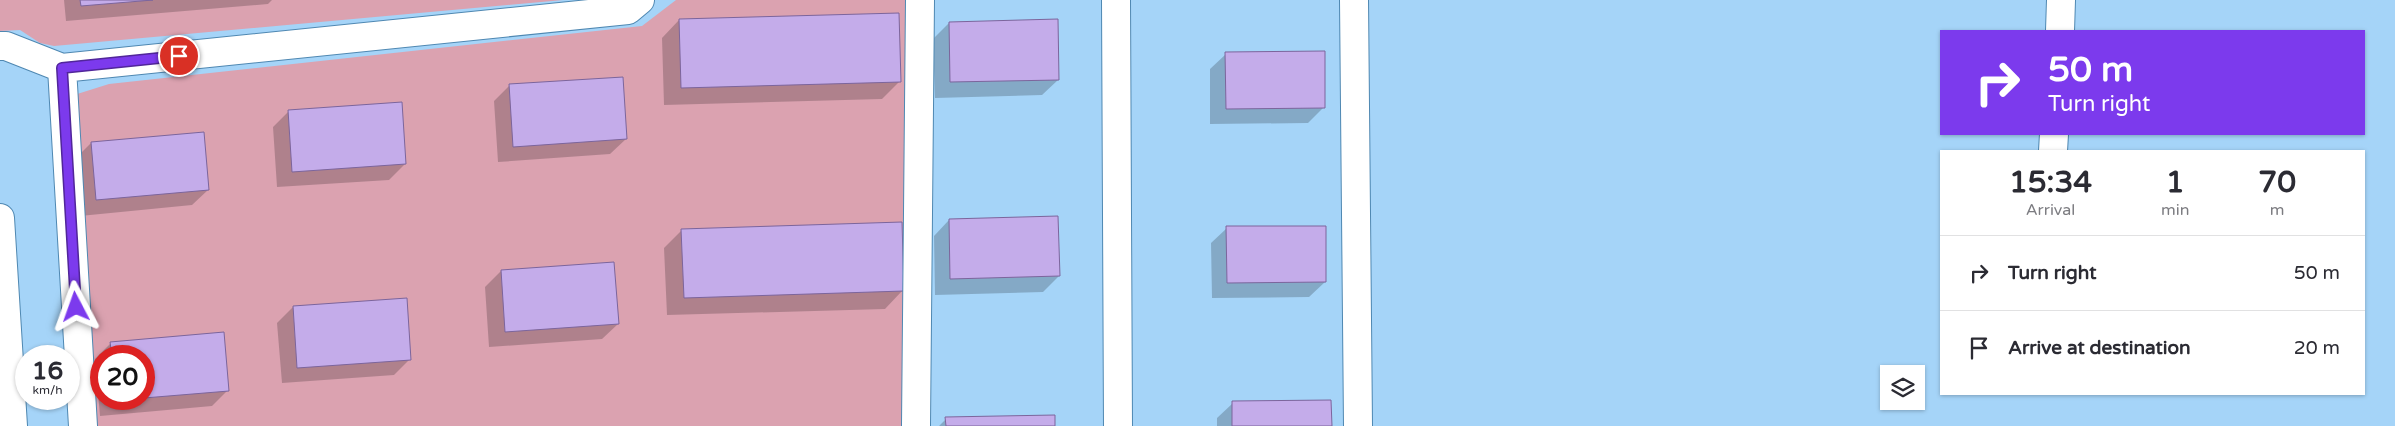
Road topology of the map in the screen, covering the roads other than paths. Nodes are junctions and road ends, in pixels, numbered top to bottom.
1 (640, 0) edge
2 (920, 0) edge
3 (1116, 0) edge
4 (1354, 0) edge
5 (2061, 0) edge
6 (2060, 30) edge
7 (0, 46) edge
8 (62, 68) junction
9 (2054, 135) edge
10 (2053, 150) edge
11 (0, 218) edge
12 (13, 426) edge
13 (83, 426) edge
14 (916, 426) edge
15 (1118, 426) edge
16 (1358, 426) edge

1 - 8 street
2 - 14 street
3 - 15 street
4 - 16 street
5 - 6 street
7 - 8 street
8 - 13 street
9 - 10 street
11 - 12 street

